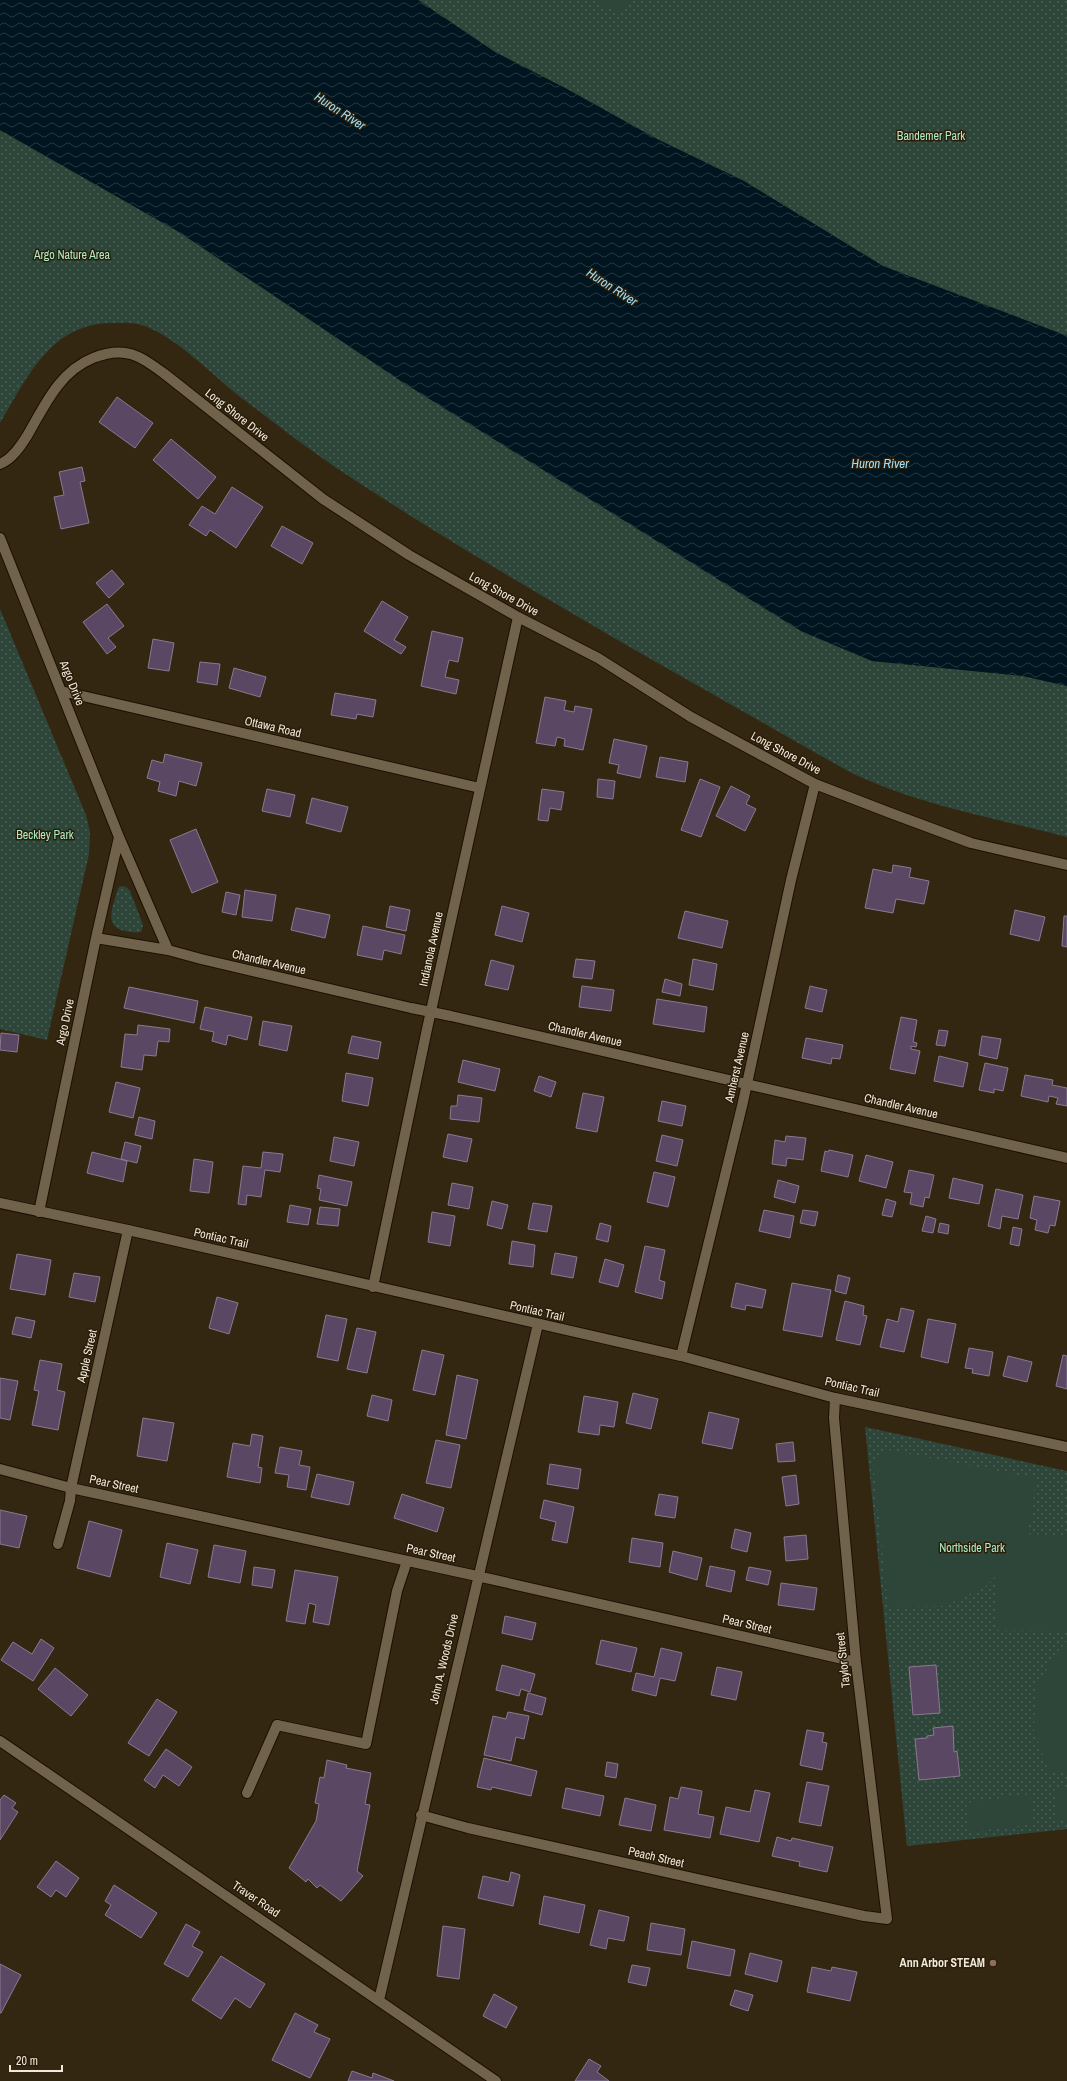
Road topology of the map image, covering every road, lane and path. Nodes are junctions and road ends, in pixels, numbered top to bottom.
1 (0, 464) edge
2 (0, 538) edge
3 (518, 617) junction
4 (61, 691) junction
5 (815, 784) junction
6 (480, 788) junction
7 (120, 837) junction
8 (1067, 865) edge
9 (96, 938) junction
10 (168, 950) junction
11 (431, 1012) junction
12 (746, 1085) junction
13 (1067, 1158) edge
14 (0, 1203) edge
15 (40, 1212) junction
16 (128, 1230) junction
17 (373, 1286) junction
18 (538, 1324) junction
19 (681, 1356) junction
20 (835, 1398) junction
21 (1067, 1447) edge
22 (0, 1469) edge
23 (71, 1488) junction
24 (58, 1544) dead end
25 (407, 1561) junction
26 (477, 1576) junction
27 (856, 1662) junction
28 (0, 1741) edge
29 (247, 1793) dead end
30 (421, 1816) junction
31 (886, 1920) joint
32 (379, 2000) junction
33 (496, 2081) edge

1 - 3 street, Long Shore Drive
2 - 4 street, Argo Drive
3 - 5 street, Long Shore Drive
3 - 6 street, Indianola Avenue
4 - 6 street, Ottawa Road
4 - 7 street, Argo Drive
5 - 8 street, Long Shore Drive
5 - 12 street, Amherst Avenue
6 - 11 street, Indianola Avenue
7 - 9 street, Argo Drive
7 - 10 street, Argo Drive
9 - 10 street, Chandler Avenue
9 - 15 street, Argo Drive
10 - 11 street, Chandler Avenue
11 - 12 street, Chandler Avenue
11 - 17 street, Indianola Avenue
12 - 13 street, Chandler Avenue
12 - 19 street, Amherst Avenue
14 - 15 street, Pontiac Trail
15 - 16 street, Pontiac Trail
16 - 17 street, Pontiac Trail
16 - 23 street, Apple Street
17 - 18 street, Pontiac Trail
18 - 19 street, Pontiac Trail
18 - 26 street, John A. Woods Drive
19 - 20 street, Pontiac Trail
20 - 21 street, Pontiac Trail
20 - 27 street, Taylor Street
22 - 23 street, Pear Street
23 - 24 street, Apple Street
23 - 25 street, Pear Street
25 - 26 street, Pear Street
25 - 29 street
26 - 27 street, Pear Street
26 - 30 street, John A. Woods Drive
27 - 31 street, Taylor Street
28 - 32 street, Traver Road
30 - 31 street, Peach Street
30 - 32 street, John A. Woods Drive
32 - 33 street, Traver Road

